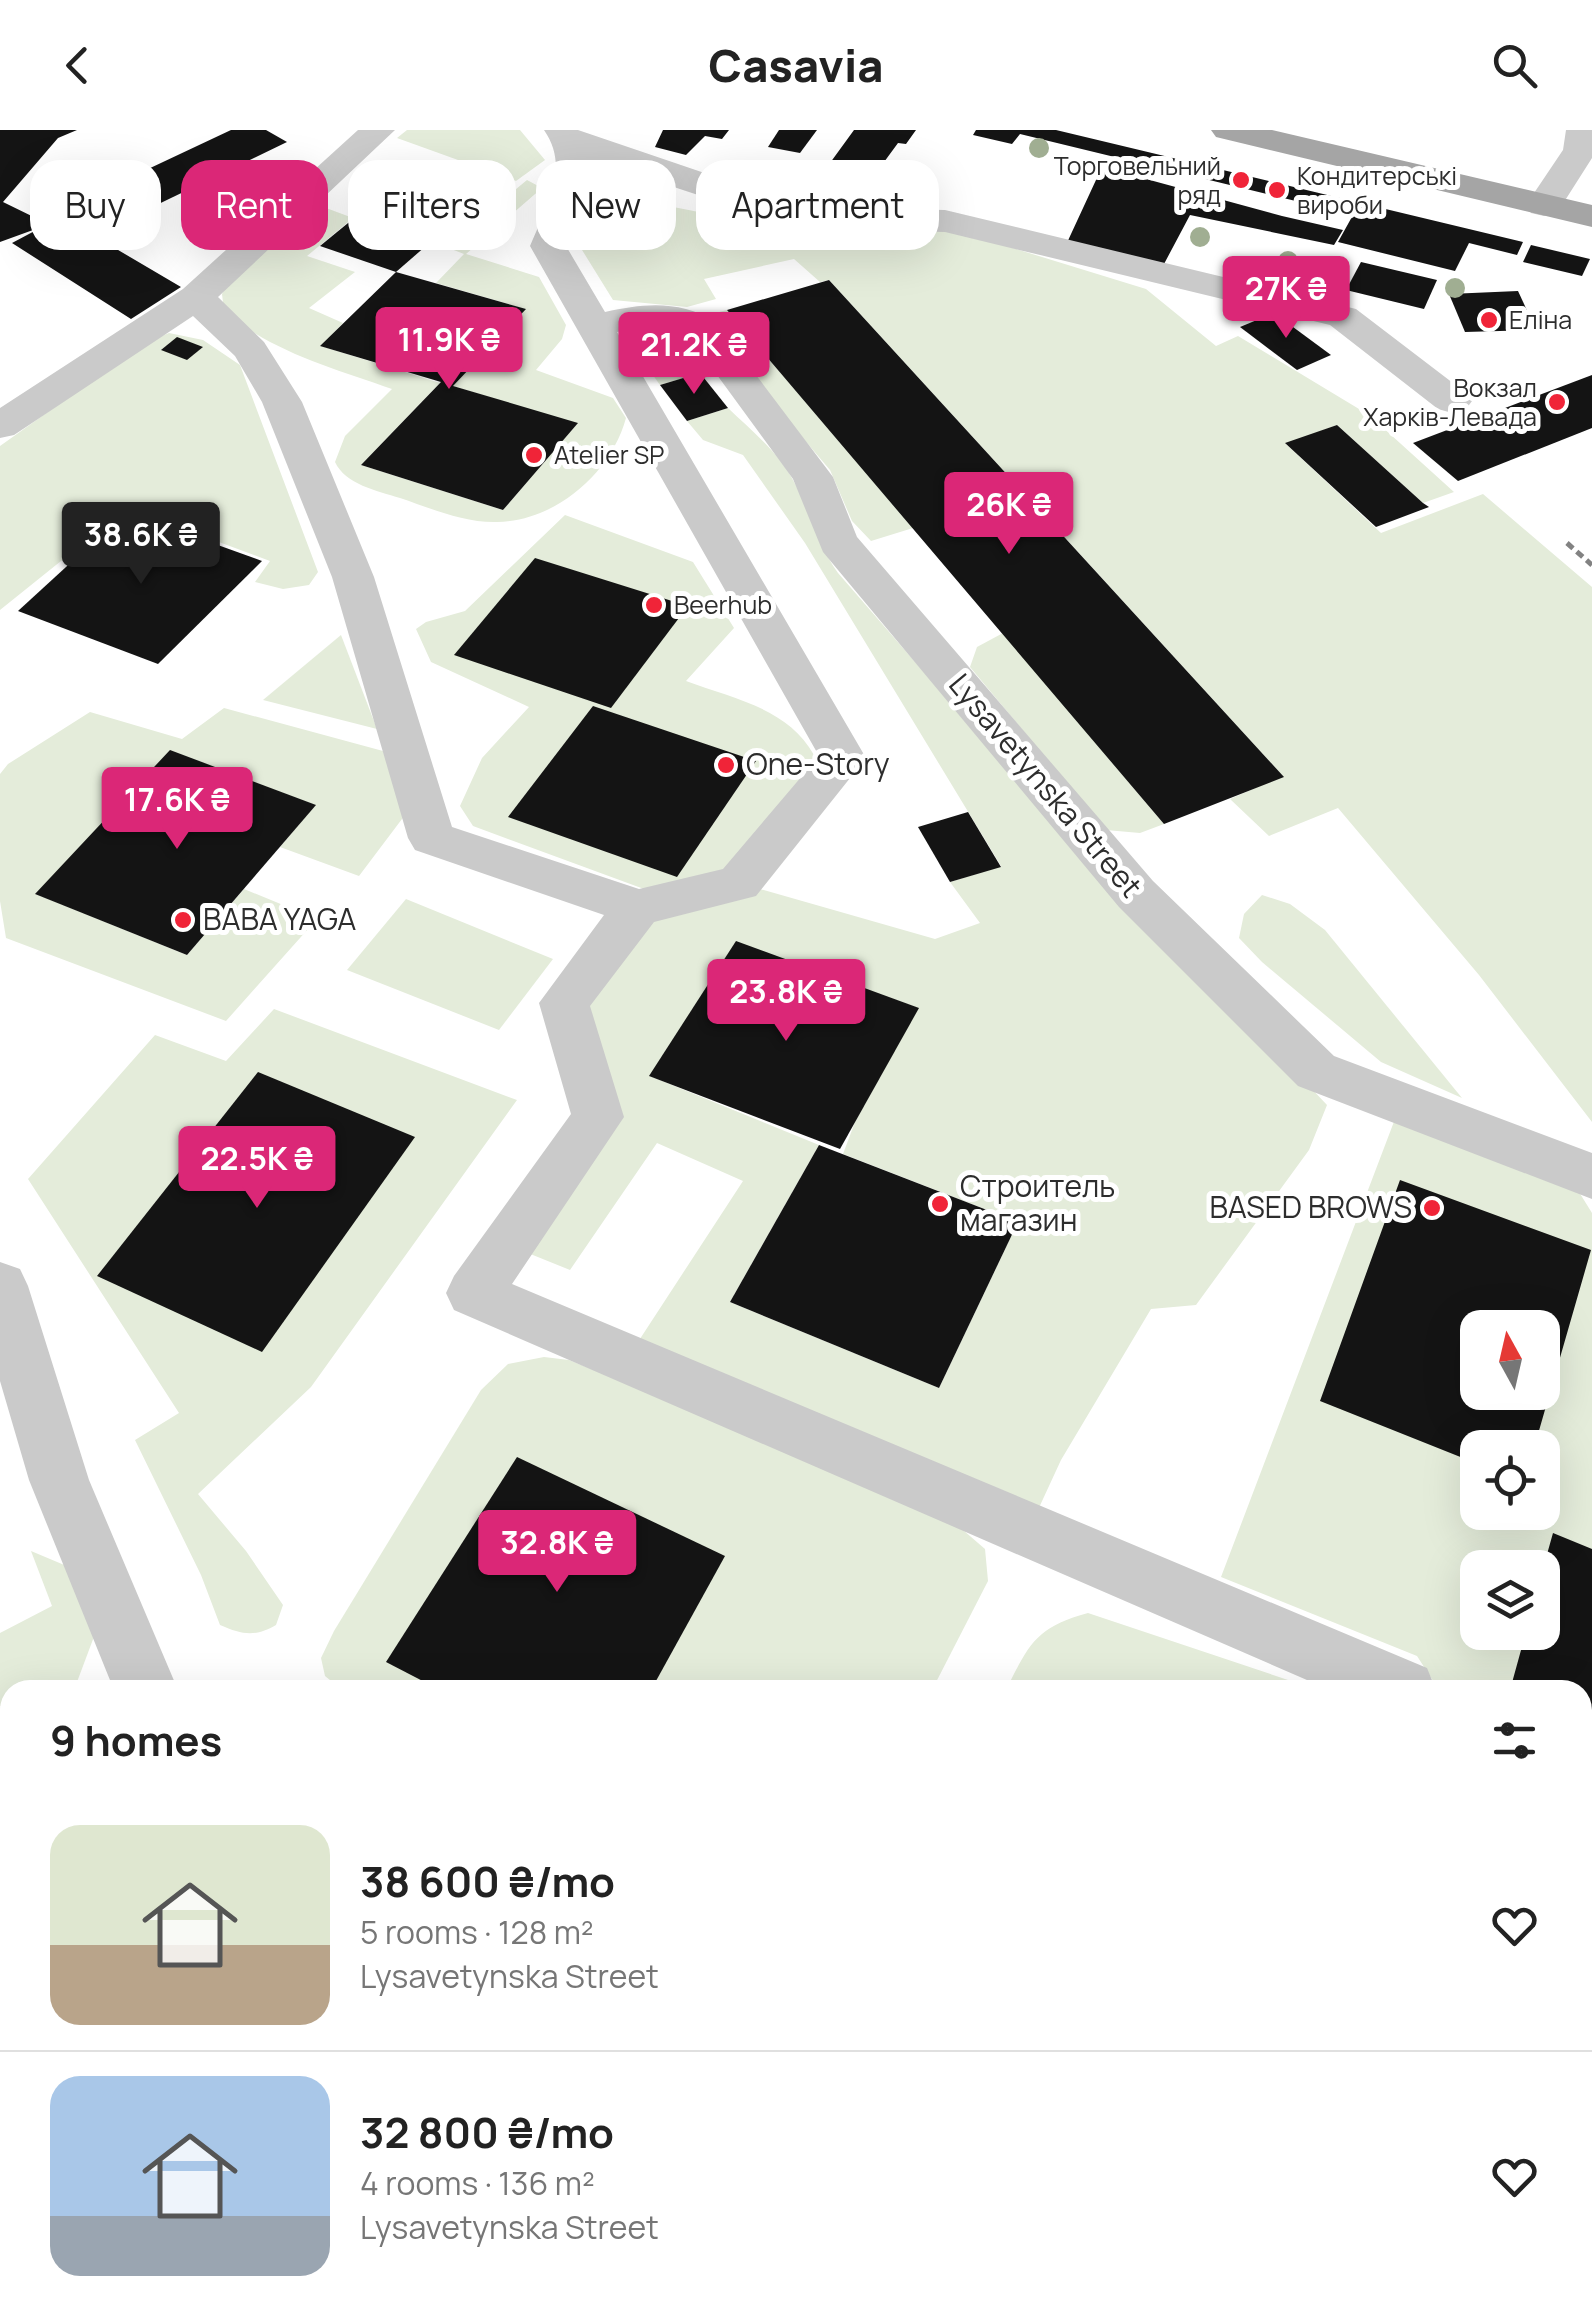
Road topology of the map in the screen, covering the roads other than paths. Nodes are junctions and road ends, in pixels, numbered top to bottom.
1 (378, 130) edge
2 (1228, 130) edge
3 (1356, 130) edge
4 (566, 136) edge
5 (1575, 166) edge
6 (1592, 216) edge
7 (196, 297) junction
8 (593, 326) junction
9 (1452, 401) dead end
10 (0, 426) edge
11 (638, 908) junction
12 (1592, 1176) edge
13 (0, 1286) edge
14 (142, 1680) edge
15 (1381, 1680) edge

1 - 7 street
2 - 5 main road
3 - 5 main road
4 - 8 street
4 - 9 street
5 - 6 main road
7 - 10 street
7 - 11 street
8 - 11 street
8 - 12 street, Lysavetynska Street
11 - 15 street
13 - 14 street

